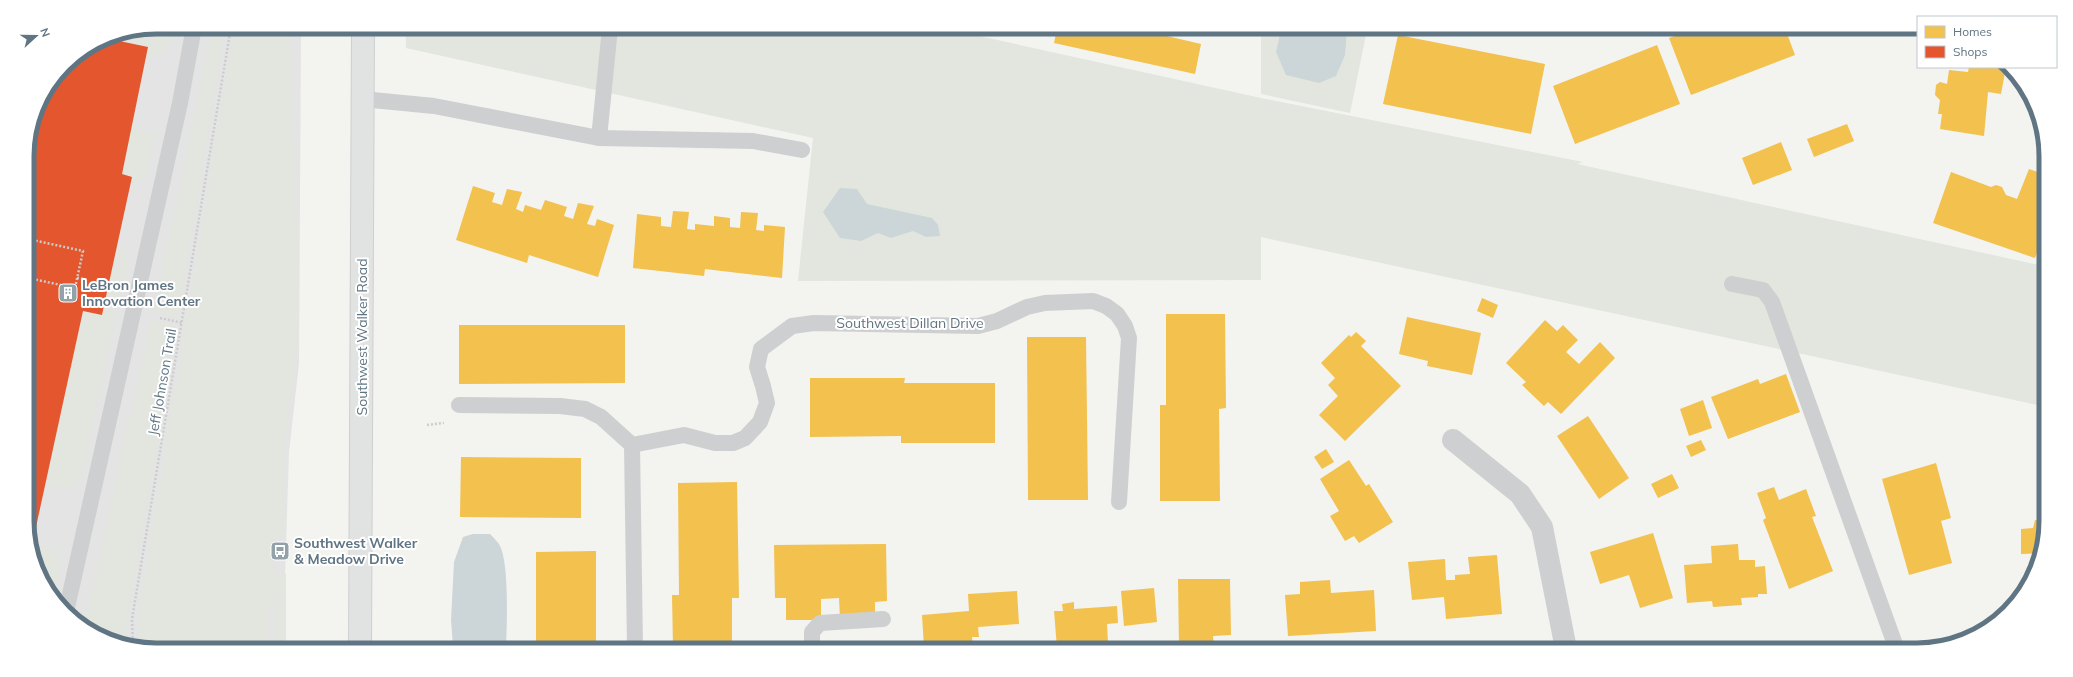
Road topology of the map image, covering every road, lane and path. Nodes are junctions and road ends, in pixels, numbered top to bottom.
1 (193, 34) edge
2 (230, 34) edge
3 (363, 34) edge
4 (609, 34) edge
5 (362, 99) junction
6 (600, 138) junction
7 (802, 150) dead end
8 (34, 240) edge
9 (77, 278) junction
10 (34, 279) edge
11 (85, 279) dead end
12 (1732, 284) dead end
13 (160, 318) dead end
14 (183, 323) junction
15 (459, 405) dead end
16 (1453, 440) dead end
17 (632, 445) junction
18 (1119, 502) dead end
19 (68, 604) edge
20 (883, 619) dead end
21 (133, 641) edge
22 (360, 643) edge
23 (635, 643) edge
24 (812, 643) edge
25 (1565, 643) edge
26 (1894, 643) edge

1 - 19 lane
2 - 14 path, Jeff Johnson Trail
3 - 5 main road, Southwest Walker Road
4 - 6 lane
5 - 6 lane
5 - 22 main road, Southwest Walker Road
6 - 7 lane
8 - 9 path
9 - 10 path
9 - 11 path
12 - 26 lane
13 - 14 path
14 - 21 path, Jeff Johnson Trail
15 - 17 lane
16 - 25 street
17 - 18 lane, Southwest Dillan Drive
17 - 23 lane
20 - 24 lane

